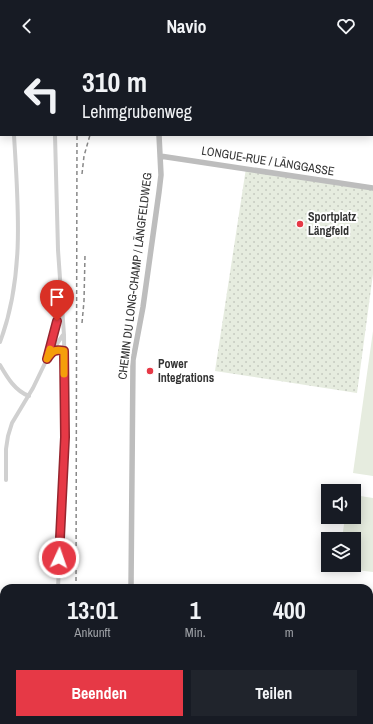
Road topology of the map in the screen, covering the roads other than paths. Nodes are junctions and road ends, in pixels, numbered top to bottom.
1 (14, 136) edge
2 (55, 136) edge
3 (159, 136) edge
4 (160, 156) junction
5 (373, 188) edge
6 (62, 299) junction
7 (64, 335) junction
8 (0, 342) edge
9 (64, 351) junction
10 (52, 352) junction
11 (47, 359) junction
12 (0, 365) edge
13 (29, 396) junction
14 (6, 480) dead end
15 (58, 584) edge
16 (132, 584) edge

1 - 8 street
2 - 6 street
3 - 4 main road, CHEMIN DU LONG-CHAMP / LÄNGFELDWEG
4 - 5 main road, LONGUE-RUE / LÄNGGASSE
4 - 16 main road, CHEMIN DU LONG-CHAMP / LÄNGFELDWEG
6 - 7 street
6 - 11 street
7 - 9 street
7 - 10 street
9 - 10 street
9 - 15 street
10 - 11 street
11 - 13 street
12 - 13 street
13 - 14 street

